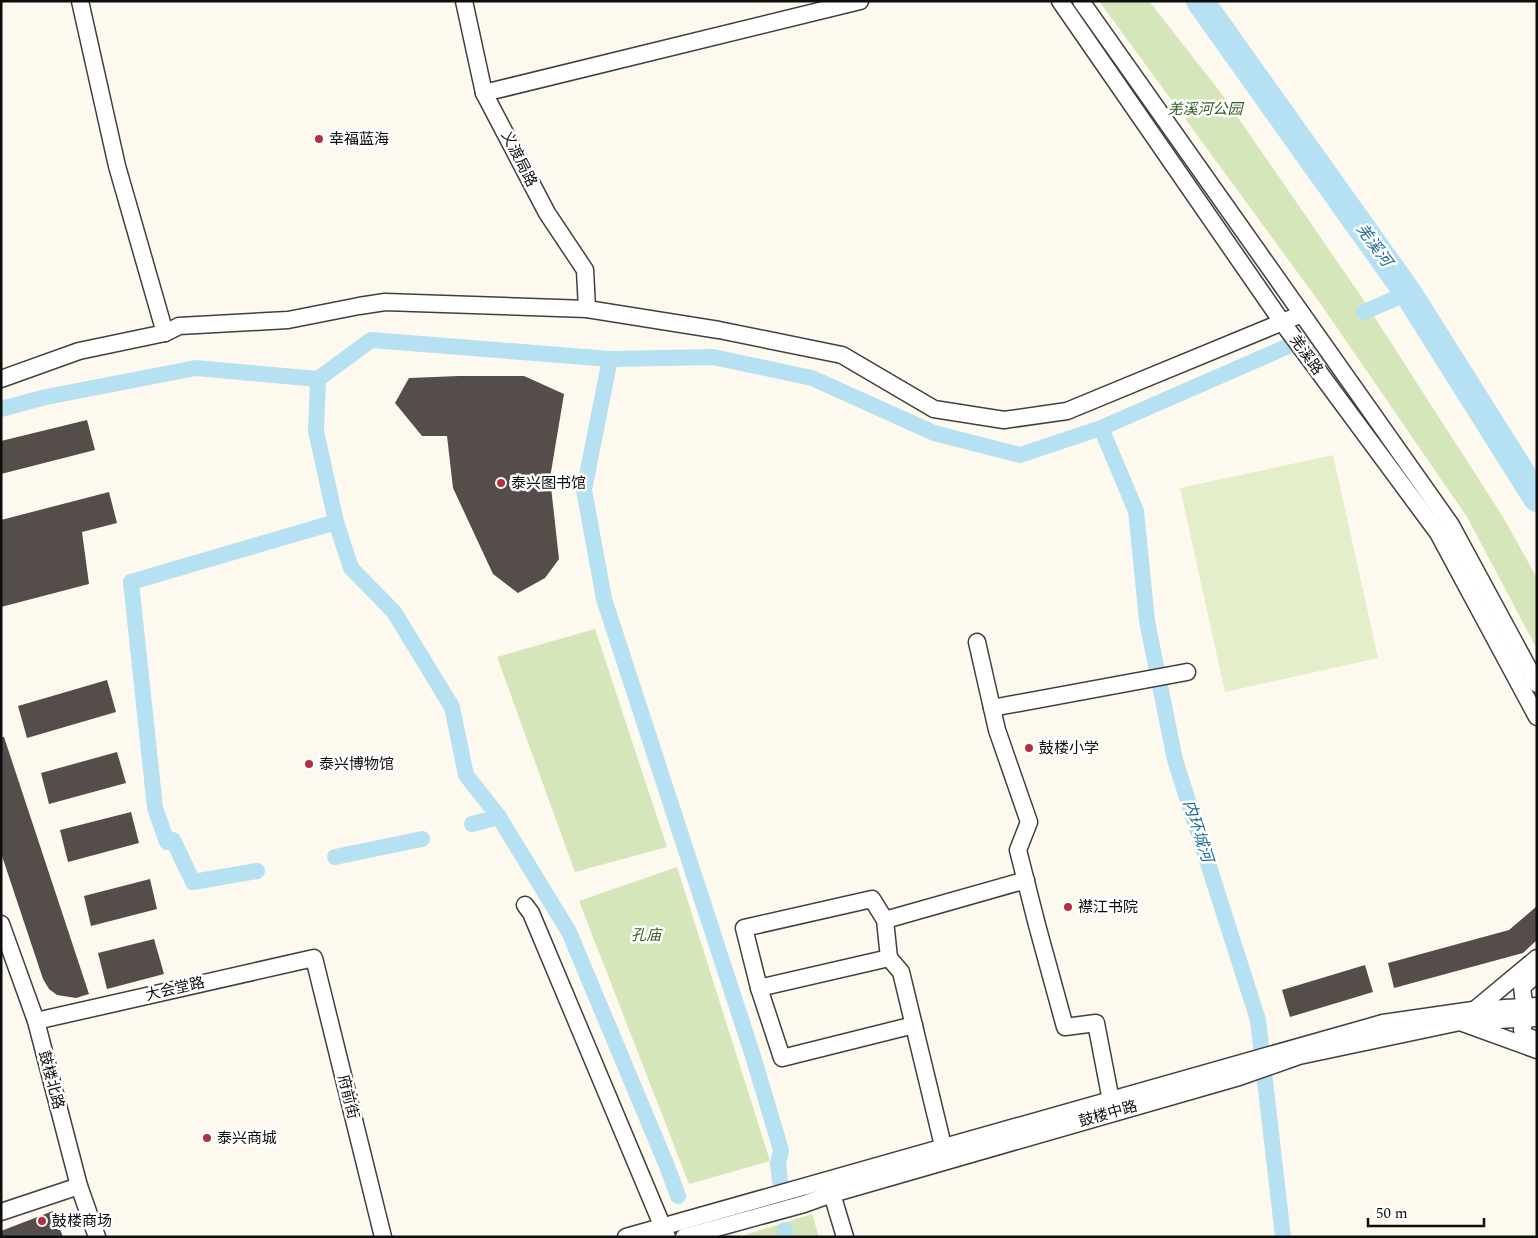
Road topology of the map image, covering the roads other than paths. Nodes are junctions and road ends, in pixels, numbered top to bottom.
1 (80, 1) edge
2 (464, 1) edge
3 (860, 1) edge
4 (1060, 1) edge
5 (1081, 1) edge
6 (484, 93) junction
7 (587, 308) junction
8 (1302, 314) junction
9 (1282, 322) junction
10 (165, 333) junction
11 (1, 379) edge
12 (977, 642) dead end
13 (1187, 672) dead end
14 (1537, 684) edge
15 (992, 708) junction
16 (1537, 717) edge
17 (1026, 880) junction
18 (525, 905) dead end
19 (885, 920) junction
20 (1, 924) edge
21 (314, 958) joint
22 (889, 958) junction
23 (1537, 958) edge
24 (1537, 974) edge
25 (759, 988) junction
26 (1473, 1010) junction
27 (1531, 1012) edge
28 (36, 1021) junction
29 (1460, 1022) junction
30 (914, 1025) junction
31 (1537, 1040) edge
32 (1537, 1050) edge
33 (1266, 1061) junction
34 (1113, 1107) junction
35 (945, 1155) junction
36 (79, 1186) junction
37 (832, 1194) junction
38 (1, 1212) edge
39 (665, 1231) edge
40 (97, 1237) edge
41 (383, 1237) edge
42 (626, 1237) edge
43 (684, 1237) edge
44 (845, 1237) edge

1 - 10 street
2 - 6 street, 义渡局路
3 - 6 street
4 - 9 street, 羌溪路
5 - 8 street, 羌溪路
6 - 7 street, 义渡局路
7 - 9 street
7 - 10 street
8 - 9 street
8 - 14 street, 羌溪路
9 - 16 street, 羌溪路
10 - 11 street
12 - 15 street
13 - 15 street
15 - 17 street
17 - 19 street
17 - 34 street
18 - 39 street
19 - 22 street
19 - 25 street
20 - 28 street, 鼓楼北路
21 - 28 street, 大会堂路
21 - 41 street, 府前街
22 - 25 street
22 - 30 street
23 - 26 street
24 - 27 street
25 - 30 street
26 - 27 street
26 - 29 street
26 - 33 street
27 - 29 street, 鼓楼中路
27 - 31 street
28 - 36 street, 鼓楼北路
29 - 32 street
29 - 33 street, 鼓楼中路
30 - 35 street
33 - 34 street, 鼓楼中路
34 - 35 street, 鼓楼中路
35 - 37 street, 鼓楼中路
35 - 39 street
36 - 38 street
36 - 40 street, 鼓楼北路
37 - 43 street, 鼓楼中路
37 - 44 street
39 - 42 street

